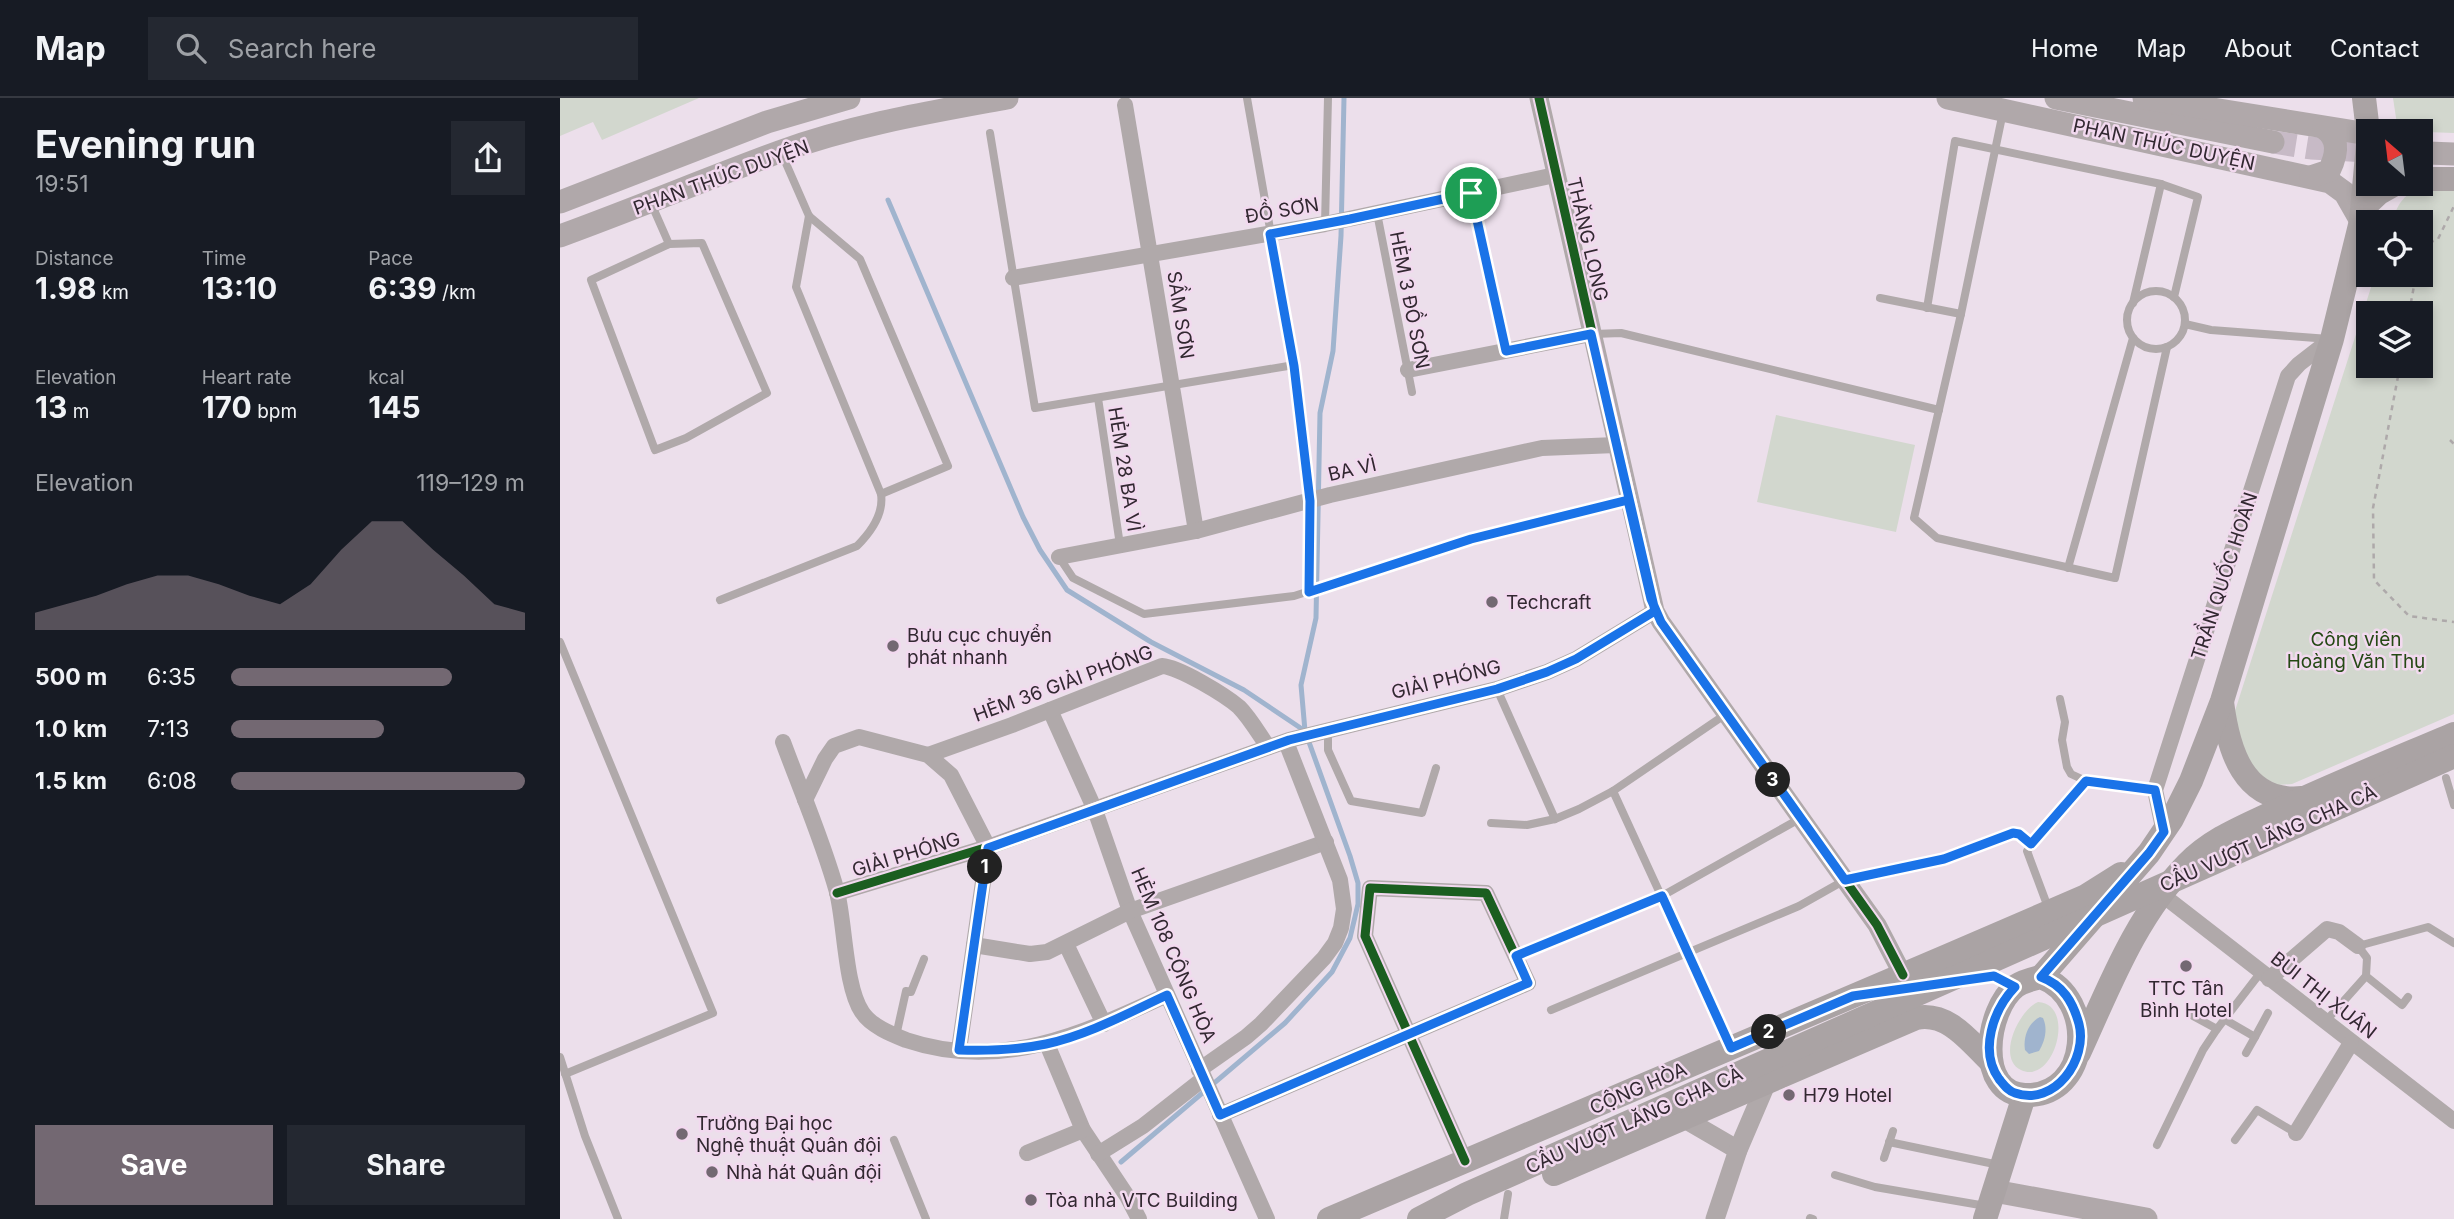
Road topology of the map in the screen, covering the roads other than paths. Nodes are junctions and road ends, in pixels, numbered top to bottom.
1 (849, 98) edge
2 (1007, 98) edge
3 (1247, 98) edge
4 (1328, 98) edge
5 (1539, 98) edge
6 (1948, 98) edge
7 (2056, 98) edge
8 (2144, 98) edge
9 (2364, 98) edge
10 (1125, 105) dead end
11 (2003, 109) junction
12 (2366, 119) edge
13 (2324, 128) junction
14 (2356, 132) edge
15 (990, 133) dead end
16 (2273, 142) tunnel mouth
17 (1993, 150) junction
18 (781, 151) junction
19 (2433, 153) edge
20 (2454, 154) edge
21 (1555, 175) junction
22 (2311, 177) junction
23 (2433, 179) edge
24 (2454, 179) edge
25 (2161, 184) junction
26 (1471, 193) junction
27 (2377, 196) edge
28 (563, 198) edge
29 (651, 203) junction
30 (2358, 210) edge
31 (2365, 210) edge
32 (1377, 214) junction
33 (809, 216) junction
34 (1325, 224) junction
35 (1270, 234) junction
36 (560, 236) edge
37 (2356, 239) edge
38 (670, 244) junction
39 (1150, 255) junction
40 (1013, 278) junction
41 (2174, 297) junction
42 (1880, 298) dead end
43 (2133, 303) junction
44 (1927, 308) junction
45 (1961, 314) junction
46 (2185, 324) junction
47 (1591, 334) junction
48 (2133, 338) junction
49 (2332, 339) junction
50 (2167, 347) junction
51 (1506, 351) junction
52 (1294, 366) junction
53 (1408, 370) junction
54 (1172, 386) junction
55 (1412, 392) dead end
56 (1098, 398) junction
57 (1939, 410) junction
58 (1616, 445) junction
59 (881, 494) junction
60 (1628, 500) junction
61 (1310, 501) junction
62 (1196, 531) junction
63 (1120, 545) junction
64 (1059, 557) joint
65 (2068, 568) junction
66 (1309, 592) junction
67 (720, 600) dead end
68 (1655, 611) junction
69 (560, 642) edge
70 (1497, 689) junction
71 (2060, 699) dead end
72 (2222, 701) junction
73 (1050, 710) junction
74 (1726, 714) junction
75 (1328, 729) junction
76 (2454, 734) edge
77 (1287, 741) junction
78 (783, 742) dead end
79 (1268, 747) junction
80 (928, 755) junction
81 (1436, 768) dead end
82 (2451, 769) edge
83 (2086, 781) junction
84 (2155, 790) junction
85 (1613, 791) junction
86 (2305, 797) junction
87 (805, 800) junction
88 (2454, 805) edge
89 (1094, 810) junction
90 (1801, 818) junction
91 (1555, 819) junction
92 (1491, 823) dead end
93 (2164, 832) junction
94 (1326, 842) junction
95 (2031, 844) junction
96 (988, 848) junction
97 (2149, 853) junction
98 (1845, 880) junction
99 (837, 892) junction
100 (1662, 896) junction
101 (2169, 900) junction
102 (1130, 911) junction
103 (2050, 912) junction
104 (2146, 915) junction
105 (1066, 943) junction
106 (2454, 943) edge
107 (974, 945) junction
108 (2357, 946) junction
109 (1688, 954) junction
110 (1516, 956) junction
111 (1947, 956) junction
112 (924, 959) dead end
113 (1903, 975) junction
114 (2265, 975) junction
115 (2366, 976) junction
116 (2041, 977) junction
117 (2005, 982) junction
118 (1167, 995) junction
119 (1853, 996) junction
120 (2408, 997) dead end
121 (1551, 1010) dead end
122 (2268, 1013) dead end
123 (2193, 1016) dead end
124 (2224, 1019) junction
125 (2325, 1022) junction
126 (1104, 1024) junction
127 (2217, 1029) junction
128 (1408, 1033) junction
129 (896, 1036) junction
130 (2255, 1037) junction
131 (2351, 1043) junction
132 (1047, 1044) junction
133 (1731, 1048) junction
134 (959, 1050) junction
135 (2079, 1053) junction
136 (2246, 1053) dead end
137 (560, 1057) edge
138 (1991, 1062) junction
139 (565, 1074) junction
140 (1201, 1075) junction
141 (1767, 1082) junction
142 (2024, 1096) junction
143 (1220, 1115) junction
144 (1683, 1118) junction
145 (2454, 1121) edge
146 (1083, 1130) junction
147 (1893, 1131) dead end
148 (2296, 1133) joint
149 (894, 1140) dead end
150 (2235, 1140) dead end
151 (1889, 1142) junction
152 (2157, 1145) dead end
153 (1738, 1150) junction
154 (1027, 1153) dead end
155 (1098, 1154) junction
156 (1884, 1158) dead end
157 (1465, 1161) junction
158 (2002, 1165) junction
159 (1835, 1175) dead end
160 (1508, 1194) junction
161 (1989, 1205) edge
162 (618, 1219) edge
163 (926, 1219) edge
164 (1139, 1219) edge
165 (1267, 1219) edge
166 (1329, 1219) edge
167 (1419, 1219) edge
168 (1433, 1219) edge
169 (1504, 1219) edge
170 (1715, 1219) edge
171 (2146, 1219) edge

1 - 28 main road, PHAN THÚC DUYỆN
2 - 18 main road, PHAN THÚC DUYỆN
3 - 35 lane
4 - 34 lane
5 - 21 street, THĂNG LONG
6 - 11 main road, PHAN THÚC DUYỆN
7 - 16 main road
8 - 13 main road
9 - 12 main road
10 - 39 street, SẦM SƠN
11 - 17 lane
11 - 22 main road, PHAN THÚC DUYỆN
13 - 14 main road
13 - 22 main road
15 - 40 lane
17 - 25 lane
17 - 44 lane
17 - 45 lane
18 - 29 main road, PHAN THÚC DUYỆN
18 - 33 lane
19 - 20 main road
21 - 26 street, ĐỒ SƠN
21 - 47 street, THĂNG LONG
22 - 30 main road, PHAN THÚC DUYỆN
23 - 24 main road
25 - 41 lane
25 - 43 lane
26 - 32 street, ĐỒ SƠN
26 - 51 lane
27 - 31 main road
29 - 36 main road, PHAN THÚC DUYỆN
29 - 38 lane
32 - 34 street, ĐỒ SƠN
32 - 53 lane, HẺM 3 ĐỒ SƠN
33 - 59 lane
33 - 59 lane
34 - 35 street, ĐỒ SƠN
35 - 39 street, ĐỒ SƠN
35 - 52 lane
37 - 49 main road, TRẦN QUỐC HOÀN
38 - 38 lane
39 - 40 street, ĐỒ SƠN
39 - 54 street, SẦM SƠN
40 - 56 lane
41 - 43 lane
41 - 46 lane
42 - 44 lane
43 - 48 lane
44 - 45 lane
45 - 57 lane
46 - 49 lane
46 - 50 lane
47 - 51 street
47 - 57 lane
47 - 58 street, THĂNG LONG
48 - 50 lane
48 - 65 lane
49 - 72 main road, TRẦN QUỐC HOÀN
49 - 84 street, TRẦN QUỐC HOÀN
50 - 65 lane
51 - 53 street
52 - 54 lane
52 - 61 lane
53 - 55 lane, HẺM 3 ĐỒ SƠN
54 - 56 lane
54 - 62 street, SẦM SƠN
56 - 63 lane, HẺM 28 BA VÌ
57 - 65 lane
58 - 60 street, THĂNG LONG
58 - 61 street, BA VÌ
59 - 67 lane
60 - 66 lane
60 - 68 street, THĂNG LONG
61 - 62 street, BA VÌ
61 - 66 lane
62 - 63 street, BA VÌ
63 - 64 street, BA VÌ
64 - 66 lane
68 - 70 street, GIẢI PHÓNG
68 - 74 street, THĂNG LONG
69 - 139 lane
70 - 75 street, GIẢI PHÓNG
70 - 91 lane
71 - 83 lane
72 - 86 main road
72 - 93 main road, TRẦN QUỐC HOÀN
73 - 79 street, HẺM 36 GIẢI PHÓNG
73 - 80 street, HẺM 36 GIẢI PHÓNG
73 - 89 street, HẺM 108 CỘNG HÒA
74 - 85 lane
74 - 90 street, THĂNG LONG
75 - 77 street, GIẢI PHÓNG
75 - 81 lane
76 - 86 main road
77 - 79 street, GIẢI PHÓNG
77 - 94 street
78 - 87 street
79 - 89 street, GIẢI PHÓNG
80 - 87 street
80 - 96 street
82 - 88 lane
82 - 101 main road
82 - 167 main road, CẦU VƯỢT LĂNG CHA CẢ
83 - 84 lane
83 - 95 lane
84 - 93 street, TRẦN QUỐC HOÀN
85 - 91 lane
85 - 100 lane
86 - 104 main road
87 - 99 street
89 - 96 street, GIẢI PHÓNG
89 - 102 street, HẺM 108 CỘNG HÒA
90 - 98 street, THĂNG LONG
90 - 100 lane
91 - 92 lane
93 - 97 main road, TRẦN QUỐC HOÀN
94 - 102 street
94 - 140 street
95 - 98 lane
95 - 103 lane
96 - 99 street, GIẢI PHÓNG
96 - 107 street
97 - 103 main road, CỘNG HÒA
97 - 116 main road, TRẦN QUỐC HOÀN
98 - 109 lane
98 - 113 street, THĂNG LONG
99 - 129 street
100 - 109 lane
100 - 110 lane
101 - 104 main road
101 - 114 street, BÙI THỊ XUÂN
102 - 105 street
102 - 118 street, HẺM 108 CỘNG HÒA
103 - 111 main road, CỘNG HÒA
104 - 135 main road
105 - 107 street
105 - 126 street
106 - 108 lane
107 - 134 street
108 - 114 street
108 - 115 lane
109 - 121 lane
109 - 133 lane
110 - 128 street
110 - 128 street
111 - 113 main road, CỘNG HÒA
111 - 117 main road
112 - 129 lane
113 - 119 main road, CỘNG HÒA
114 - 124 lane
114 - 125 street, BÙI THỊ XUÂN
115 - 120 lane
115 - 125 lane
116 - 117 main road
116 - 135 main road
117 - 119 main road
117 - 138 main road
118 - 126 street
118 - 140 street, HẺM 108 CỘNG HÒA
119 - 133 main road, CỘNG HÒA
122 - 130 lane
123 - 127 lane
124 - 127 lane
124 - 130 lane
125 - 131 street, BÙI THỊ XUÂN
126 - 132 street
127 - 152 lane
128 - 143 street
128 - 157 street
129 - 134 street
130 - 136 lane
131 - 145 street, BÙI THỊ XUÂN
131 - 148 street
132 - 134 street
132 - 146 street
133 - 157 main road, CỘNG HÒA
135 - 142 main road
137 - 139 lane
138 - 141 main road
138 - 142 main road
139 - 162 lane
140 - 143 street, HẺM 108 CỘNG HÒA
140 - 155 street
141 - 144 main road
141 - 153 street
142 - 158 main road
143 - 165 street, HẺM 108 CỘNG HÒA
144 - 153 street
144 - 160 main road
146 - 154 street
146 - 155 street
147 - 151 lane
148 - 150 lane
149 - 163 lane
151 - 156 lane
151 - 158 lane
153 - 170 street
155 - 164 street
157 - 166 main road, CỘNG HÒA
158 - 161 main road
159 - 161 lane
160 - 168 main road
160 - 169 lane
161 - 171 main road

